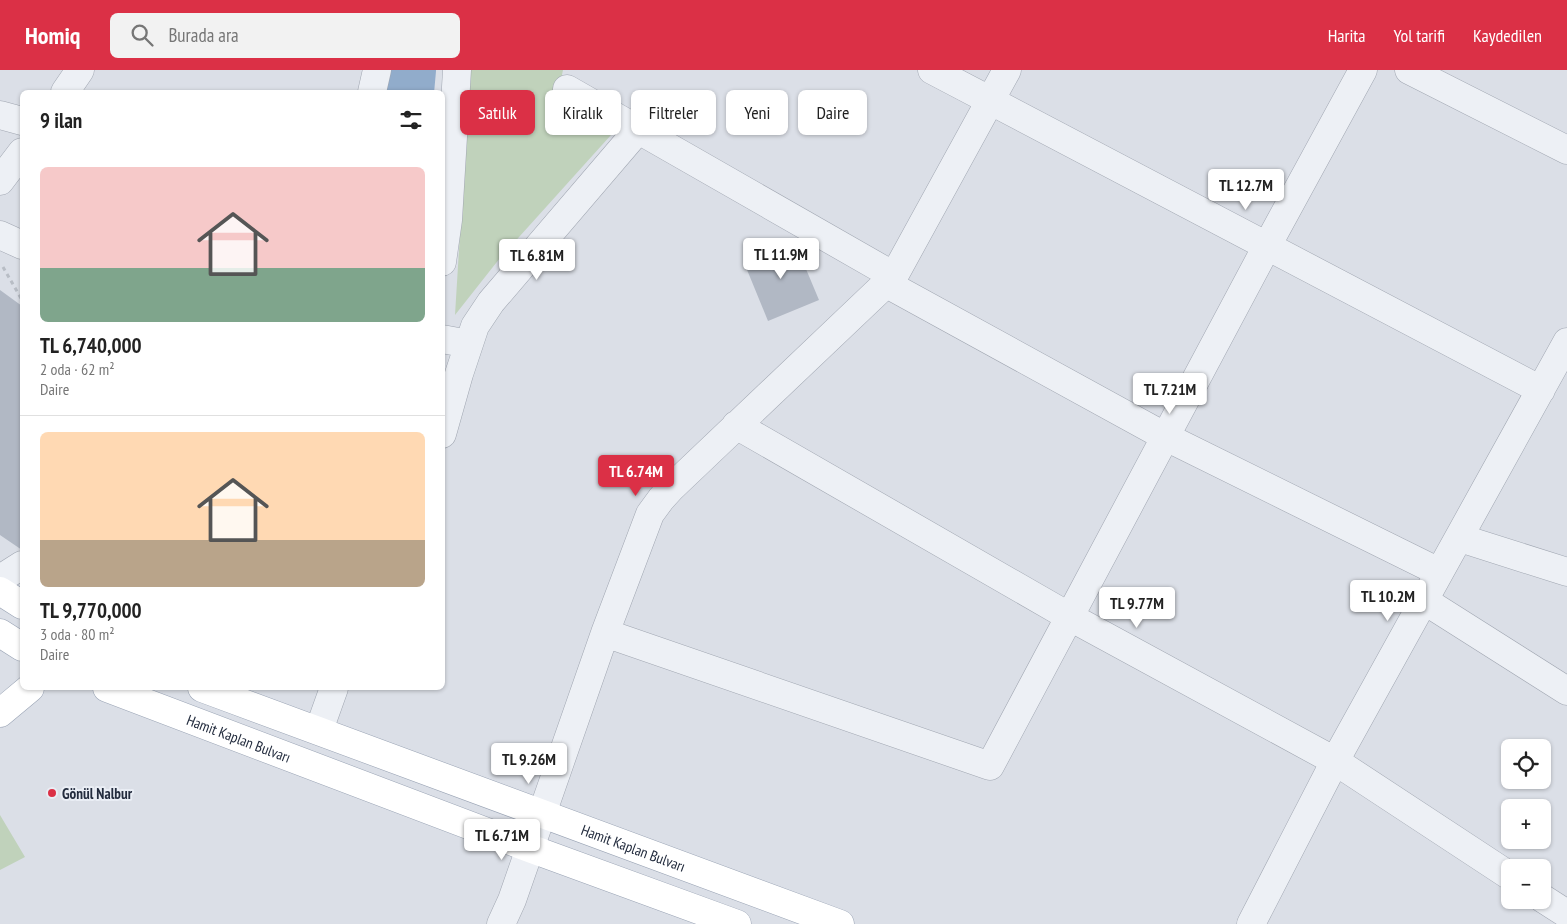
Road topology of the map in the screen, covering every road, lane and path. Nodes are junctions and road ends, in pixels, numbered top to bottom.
1 (80, 70) edge
2 (377, 70) edge
3 (457, 70) edge
4 (932, 70) edge
5 (1007, 70) edge
6 (1363, 70) edge
7 (1409, 70) edge
8 (567, 89) dead end
9 (66, 90) edge
10 (372, 90) edge
11 (990, 101) junction
12 (0, 114) edge
13 (20, 120) edge
14 (631, 126) edge
15 (634, 135) edge
16 (646, 135) edge
17 (1567, 150) edge
18 (20, 155) edge
19 (0, 181) edge
20 (0, 234) edge
21 (445, 241) edge
22 (20, 243) edge
23 (1266, 246) junction
24 (0, 262) edge
25 (891, 280) junction
26 (20, 297) edge
27 (445, 340) edge
28 (1567, 342) edge
29 (469, 344) junction
30 (1542, 390) junction
31 (445, 424) edge
32 (736, 425) junction
33 (1166, 437) junction
34 (1460, 538) junction
35 (20, 566) edge
36 (1439, 572) junction
37 (1567, 572) edge
38 (0, 579) edge
39 (0, 591) edge
40 (1425, 601) junction
41 (20, 604) edge
42 (1070, 617) junction
43 (0, 632) edge
44 (604, 633) junction
45 (20, 646) edge
46 (28, 690) edge
47 (112, 690) edge
48 (208, 690) edge
49 (333, 690) edge
50 (1567, 690) edge
51 (0, 714) edge
52 (319, 730) junction
53 (1335, 761) junction
54 (541, 812) junction
55 (529, 848) junction
56 (1501, 870) edge
57 (1551, 904) edge
58 (1567, 914) edge
59 (501, 924) edge
60 (737, 924) edge
61 (840, 924) edge
62 (1251, 924) edge

1 - 9 street
2 - 10 street
3 - 21 street
4 - 11 street
5 - 11 street
6 - 23 street
7 - 17 street
8 - 14 street
11 - 23 street
11 - 25 street
12 - 13 street
15 - 29 street
16 - 25 street
18 - 19 street
20 - 22 street
23 - 30 street
23 - 33 street
24 - 26 path
25 - 32 street
25 - 33 street
27 - 29 street
28 - 30 street
29 - 31 street
30 - 34 street
32 - 42 street
32 - 44 street
33 - 36 street
33 - 42 street
34 - 36 street
34 - 37 street
35 - 38 street
36 - 40 street
39 - 41 main road
40 - 50 street
40 - 53 street
42 - 44 street
42 - 53 street
43 - 45 main road
44 - 54 street
46 - 51 main road
47 - 55 main road, Hamit Kaplan Bulvarı
48 - 52 main road, Hamit Kaplan Bulvarı
49 - 52 street
52 - 54 main road, Hamit Kaplan Bulvarı
53 - 56 street
53 - 62 street
54 - 55 street
54 - 61 main road, Hamit Kaplan Bulvarı
55 - 59 street
55 - 60 main road, Hamit Kaplan Bulvarı
57 - 58 street

